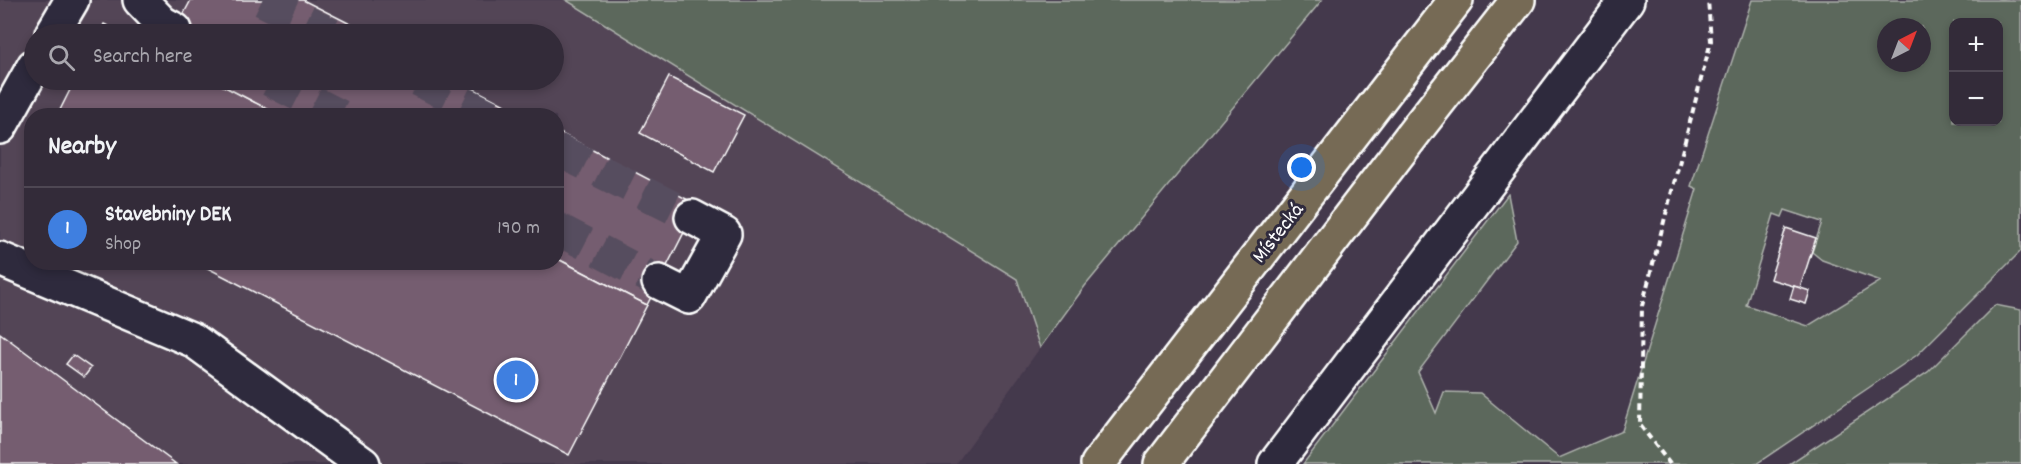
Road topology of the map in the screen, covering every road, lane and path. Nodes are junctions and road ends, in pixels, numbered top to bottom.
1 (72, 0) edge
2 (140, 0) edge
3 (1456, 0) edge
4 (1518, 0) edge
5 (1627, 0) edge
6 (1708, 0) edge
7 (58, 24) edge
8 (164, 24) edge
9 (24, 84) edge
10 (0, 127) edge
11 (692, 218) tunnel mouth
12 (0, 259) edge
13 (24, 269) edge
14 (26, 270) edge
15 (659, 282) tunnel mouth
16 (363, 464) edge
17 (1098, 464) edge
18 (1161, 464) edge
19 (1275, 464) edge
20 (1670, 464) edge

1 - 7 street
2 - 8 street
3 - 17 highway, Místecká
4 - 18 highway
5 - 19 street
6 - 20 path
9 - 10 street
11 - 15 street
12 - 13 street
14 - 16 street

